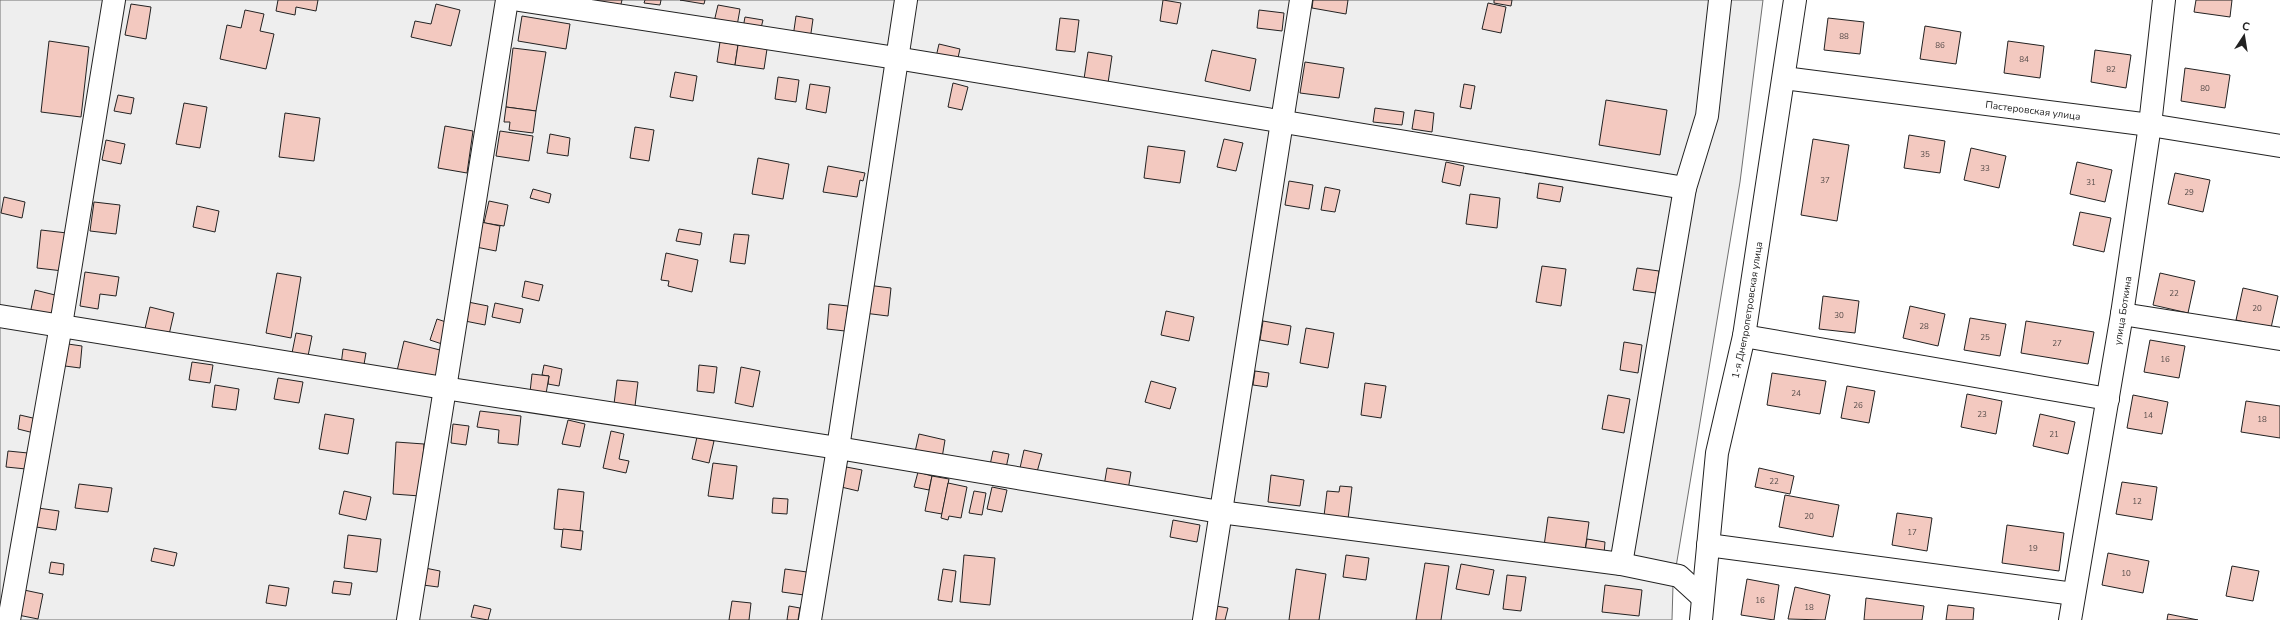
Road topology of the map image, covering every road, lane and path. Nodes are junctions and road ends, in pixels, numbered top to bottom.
1 (114, 0) edge
2 (507, 0) edge
3 (519, 0) edge
4 (906, 0) edge
5 (1301, 0) edge
6 (1720, 0) edge
7 (1795, 0) edge
8 (2164, 0) edge
9 (896, 58) junction
10 (1784, 78) junction
11 (1283, 121) junction
12 (2150, 125) junction
13 (2280, 146) edge
14 (1685, 188) junction
15 (2122, 314) junction
16 (0, 316) edge
17 (61, 325) junction
18 (1744, 336) junction
19 (2280, 339) edge
20 (444, 388) junction
21 (2108, 399) junction
22 (838, 448) junction
23 (1220, 512) junction
24 (1708, 545) junction
25 (1621, 564) junction
26 (2074, 594) junction
27 (1702, 597) junction
28 (9, 620) edge
29 (408, 620) edge
30 (810, 620) edge
31 (1204, 620) edge
32 (1701, 620) edge
33 (2070, 620) edge

1 - 17 street
2 - 20 street
3 - 9 street
4 - 9 street
5 - 11 street
6 - 14 street
7 - 10 street, 1-я Днепропетровская улица
8 - 12 street, улица Боткина
9 - 11 street
9 - 22 street
10 - 12 street, Пастеровская улица
10 - 18 street, 1-я Днепропетровская улица
11 - 14 street
11 - 23 street
12 - 13 street, Пастеровская улица
12 - 15 street, улица Боткина
14 - 25 street
15 - 19 street
15 - 21 street, улица Боткина
16 - 17 street
17 - 20 street
17 - 28 street
18 - 21 street
18 - 24 street, 1-я Днепропетровская улица
20 - 22 street
20 - 29 street
21 - 26 street, улица Боткина
22 - 23 street
22 - 30 street
23 - 25 street
23 - 31 street
24 - 26 street
24 - 27 street, 1-я Днепропетровская улица
25 - 27 street
26 - 33 street, улица Боткина
27 - 32 street, 1-я Днепропетровская улица

